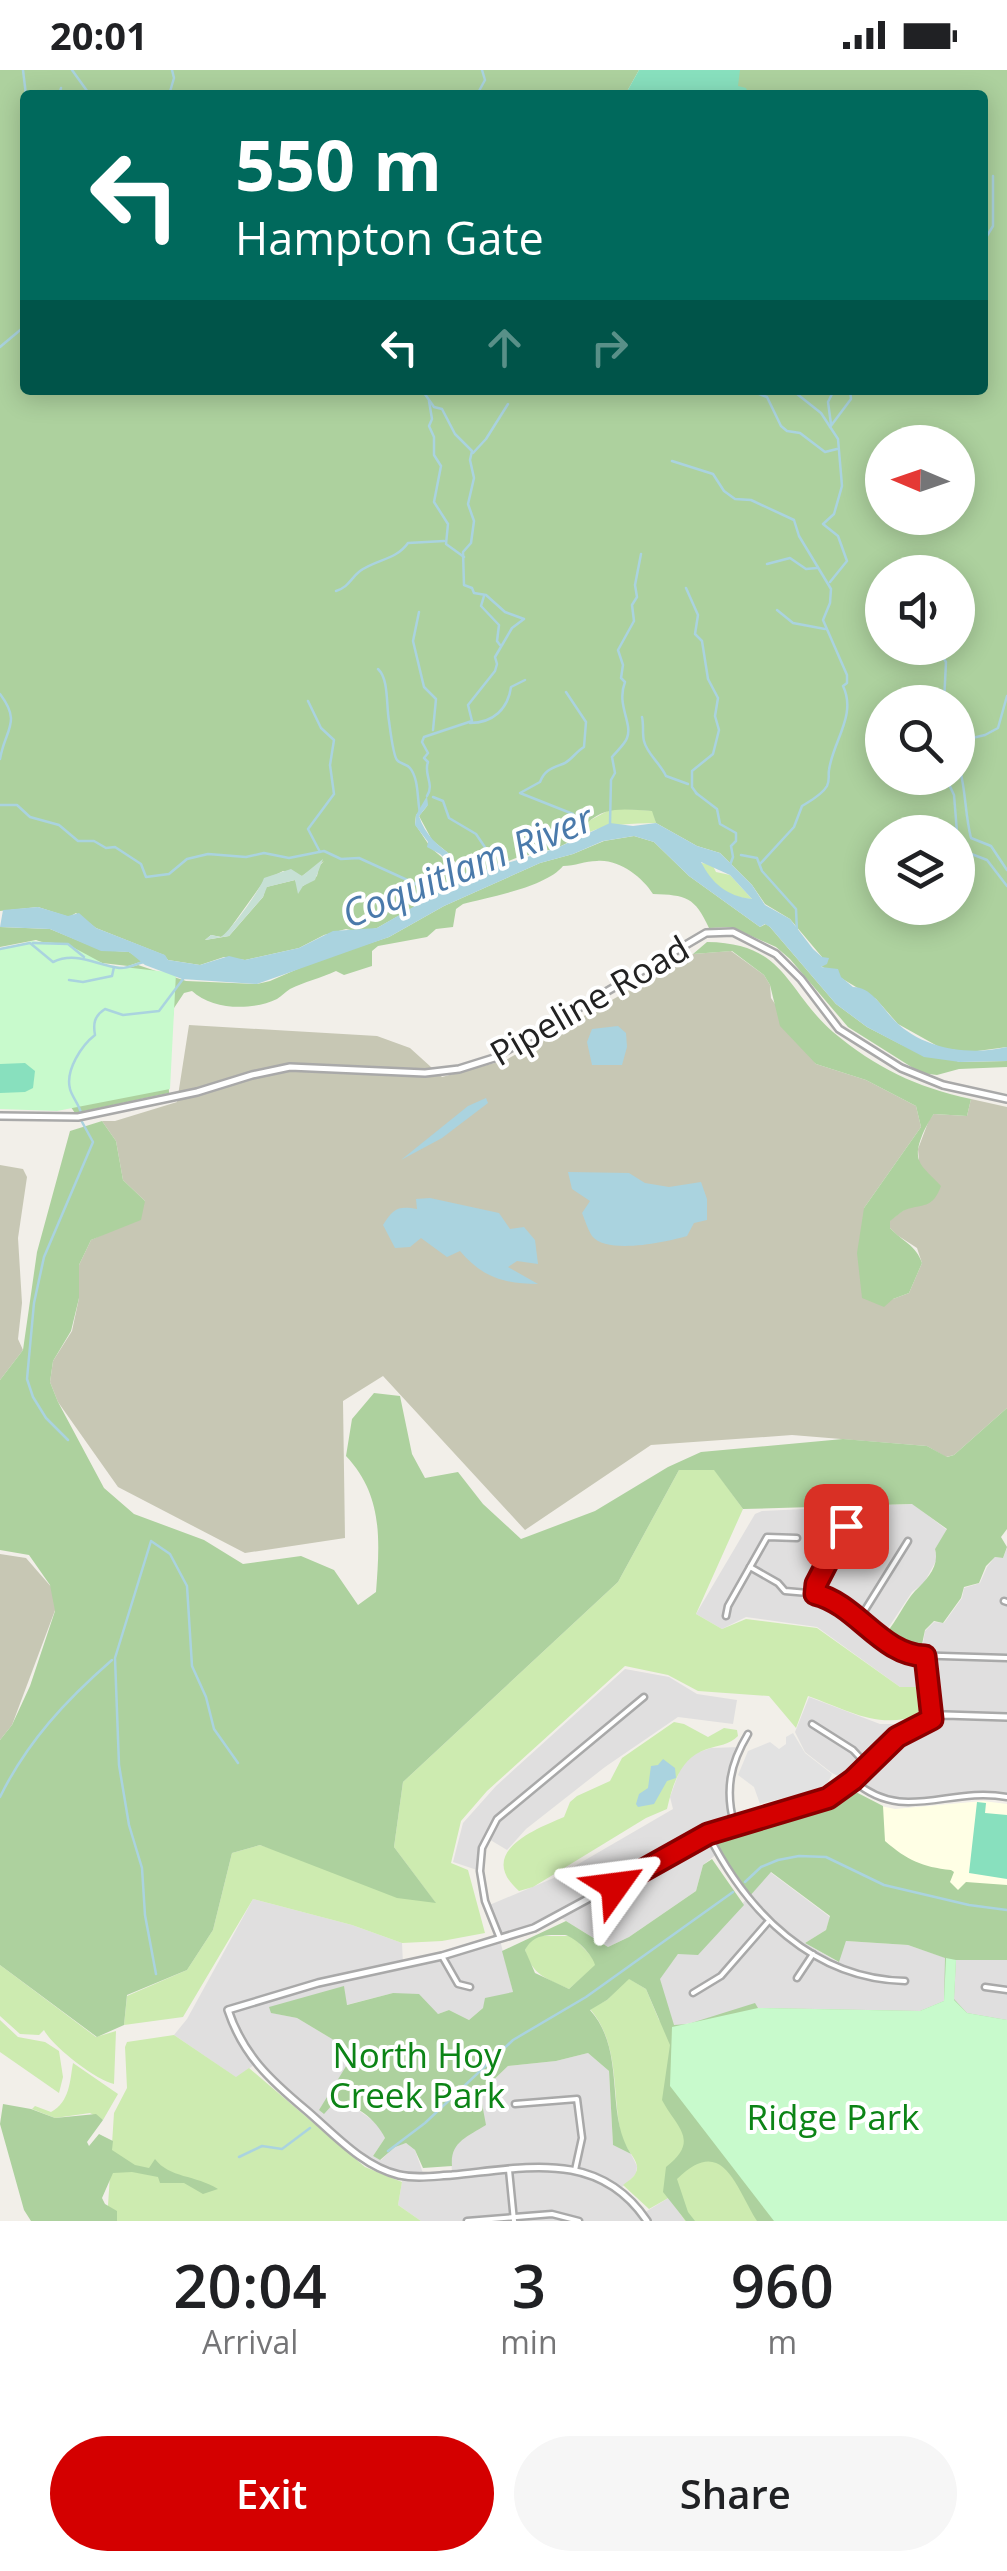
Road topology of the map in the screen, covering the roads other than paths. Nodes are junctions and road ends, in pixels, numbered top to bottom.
1 (1007, 1099) edge
2 (0, 1116) edge
3 (850, 1519) dead end
4 (797, 1538) dead end
5 (908, 1542) dead end
6 (750, 1568) junction
7 (815, 1594) junction
8 (726, 1616) dead end
9 (859, 1619) junction
10 (922, 1656) junction
11 (1007, 1658) edge
12 (644, 1697) dead end
13 (1007, 1717) edge
14 (929, 1720) junction
15 (812, 1724) dead end
16 (748, 1734) dead end
17 (868, 1766) junction
18 (853, 1780) junction
19 (1007, 1796) edge
20 (735, 1825) junction
21 (708, 1834) junction
22 (768, 1922) junction
23 (500, 1940) junction
24 (813, 1954) junction
25 (442, 1956) junction
26 (797, 1978) dead end
27 (905, 1981) dead end
28 (985, 1986) dead end
29 (470, 1987) dead end
30 (1007, 1990) edge
31 (693, 1993) dead end
32 (515, 2104) dead end
33 (509, 2170) junction
34 (575, 2170) junction
35 (514, 2219) edge
36 (467, 2221) edge
37 (579, 2221) edge
38 (647, 2221) edge

1 - 2 street, Pipeline Road
3 - 7 street
4 - 6 street
5 - 9 street
6 - 7 street
6 - 8 street
7 - 9 street
9 - 10 street
10 - 11 street
10 - 14 street
12 - 23 street
13 - 14 street
14 - 17 street
15 - 17 street
16 - 20 street
17 - 18 street
18 - 19 street
18 - 20 street
20 - 21 street
21 - 22 street
21 - 23 street
22 - 24 street
22 - 31 street
23 - 25 street
24 - 26 street
24 - 27 street
25 - 29 street
25 - 33 street
28 - 30 street
32 - 34 street
33 - 34 street
33 - 35 street
34 - 38 street
35 - 36 street
35 - 37 street

